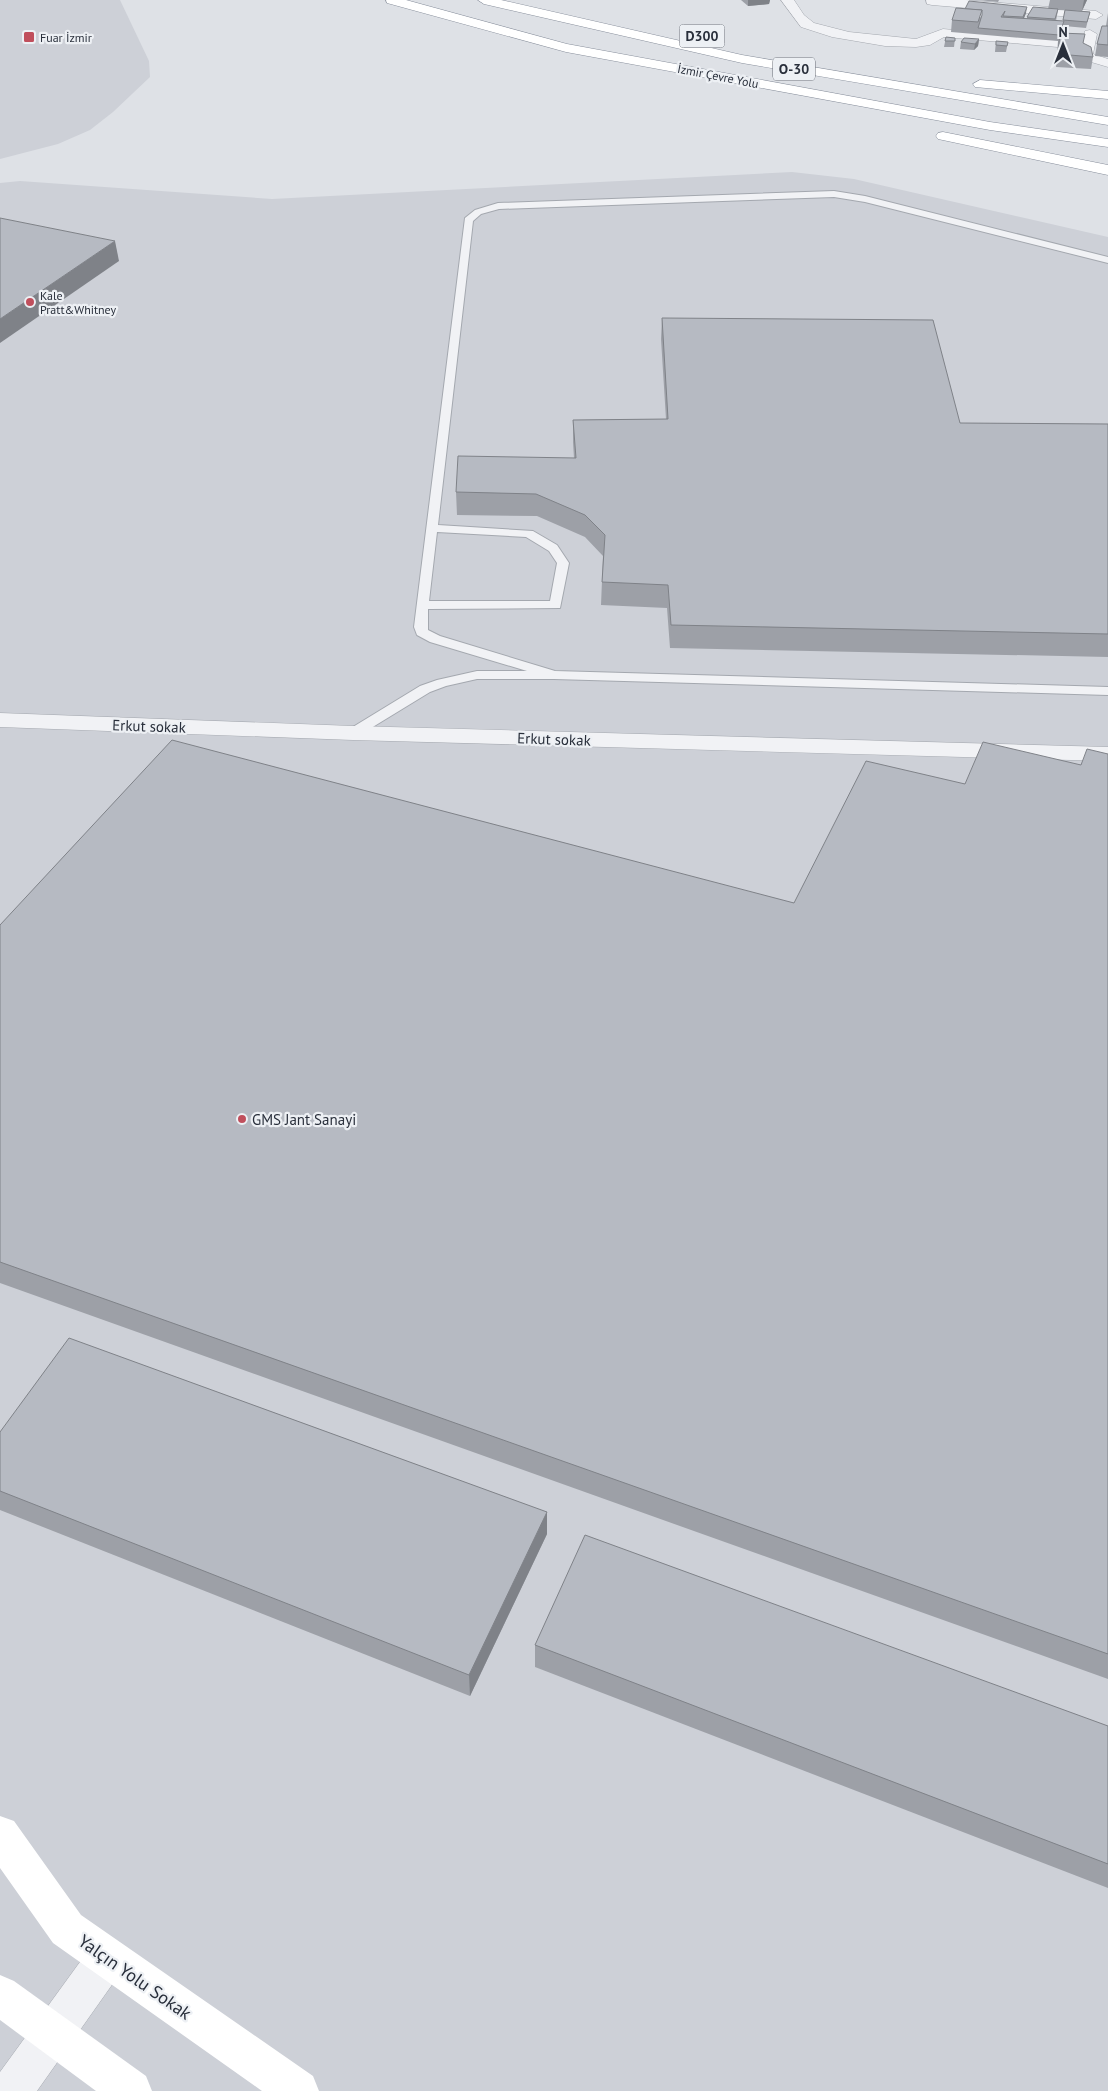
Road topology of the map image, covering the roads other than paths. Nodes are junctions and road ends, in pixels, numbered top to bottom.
1 (392, 0) edge
2 (484, 0) edge
3 (527, 0) edge
4 (787, 0) edge
5 (932, 0) edge
6 (1102, 0) edge
7 (1096, 16) junction
8 (943, 33) junction
9 (717, 39) dead end
10 (1087, 46) junction
11 (566, 48) junction
12 (792, 54) dead end
13 (1108, 62) edge
14 (946, 79) dead end
15 (966, 82) dead end
16 (1108, 95) edge
17 (816, 109) dead end
18 (1108, 121) edge
19 (934, 134) dead end
20 (1108, 143) edge
21 (1108, 170) edge
22 (1108, 260) edge
23 (432, 528) junction
24 (423, 605) junction
25 (554, 676) junction
26 (1108, 691) edge
27 (0, 720) edge
28 (354, 733) junction
29 (1108, 754) edge
30 (0, 1835) edge
31 (107, 1958) junction
32 (0, 1994) edge
33 (52, 2033) junction
34 (12, 2091) edge
35 (132, 2091) edge
36 (298, 2091) edge

1 - 11 main road, İzmir Çevre Yolu / O-30
2 - 18 main road, İzmir Çevre Yolu / O-30
3 - 9 main road, D300
4 - 8 street
5 - 7 street
5 - 8 street
6 - 7 street
7 - 10 street
8 - 10 street
10 - 13 street
11 - 17 main road
11 - 20 main road, İzmir Çevre Yolu / O-30
12 - 14 main road
15 - 16 main road
19 - 21 main road
22 - 23 lane
23 - 24 lane
23 - 24 lane
24 - 25 lane
25 - 26 lane
25 - 28 lane
27 - 28 street, Erkut sokak
28 - 29 street, Erkut sokak
30 - 31 main road, Yalçın Yolu Sokak
31 - 33 street
31 - 36 main road, Yalçın Yolu Sokak
32 - 33 main road
33 - 34 street
33 - 35 main road

